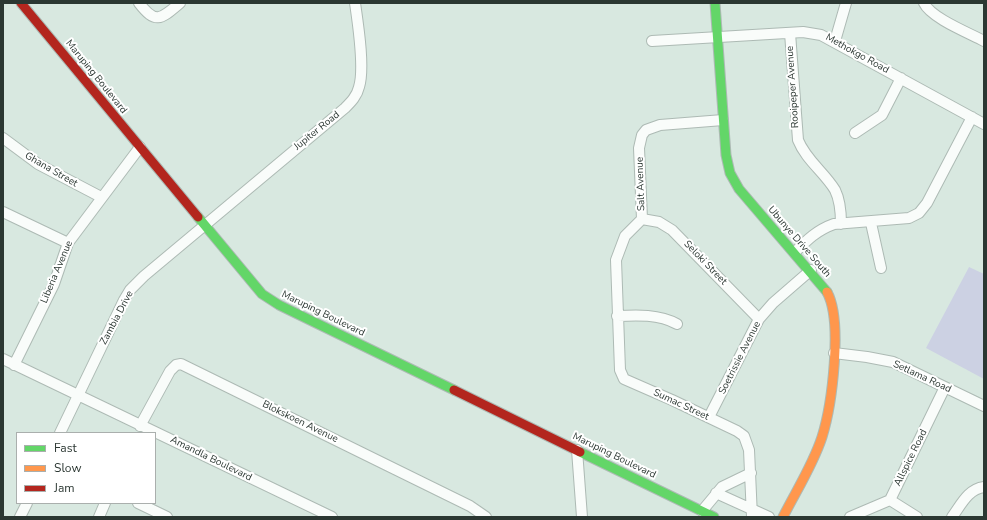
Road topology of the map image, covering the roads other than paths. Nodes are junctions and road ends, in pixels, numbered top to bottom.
1 (21, 3) edge
2 (139, 3) edge
3 (180, 3) edge
4 (355, 3) edge
5 (715, 3) edge
6 (846, 3) edge
7 (924, 3) edge
8 (790, 33) junction
9 (717, 38) junction
10 (652, 41) dead end
11 (835, 41) junction
12 (984, 41) edge
13 (900, 78) junction
14 (972, 117) junction
15 (723, 120) junction
16 (984, 124) edge
17 (855, 133) dead end
18 (3, 138) edge
19 (140, 147) junction
20 (101, 197) junction
21 (3, 212) edge
22 (642, 219) junction
23 (871, 222) junction
24 (841, 224) junction
25 (204, 225) junction
26 (68, 243) junction
27 (795, 252) junction
28 (881, 268) dead end
29 (811, 270) junction
30 (617, 316) junction
31 (759, 319) junction
32 (677, 324) dead end
33 (834, 353) junction
34 (3, 359) edge
35 (14, 365) junction
36 (624, 379) joint
37 (945, 387) junction
38 (78, 396) junction
39 (984, 406) edge
40 (709, 418) junction
41 (140, 426) junction
42 (60, 432) edge
43 (153, 432) edge
44 (156, 434) edge
45 (577, 450) junction
46 (751, 473) junction
47 (984, 487) edge
48 (716, 493) junction
49 (890, 500) junction
50 (26, 504) edge
51 (105, 504) edge
52 (140, 504) edge
53 (702, 511) junction
54 (752, 514) edge
55 (20, 517) edge
56 (99, 517) edge
57 (167, 517) edge
58 (332, 517) edge
59 (486, 517) edge
60 (582, 517) edge
61 (714, 517) edge
62 (769, 517) edge
63 (783, 517) edge
64 (850, 517) edge
65 (918, 517) edge
66 (952, 517) edge

1 - 19 street, Maruping Boulevard
2 - 3 street
4 - 25 street, Jupiter Road
5 - 9 street, Ubunye Drive South
6 - 11 street
7 - 12 street
8 - 9 street, Methokgo Road
8 - 11 street, Methokgo Road
8 - 24 street, Rooipeper Avenue
9 - 10 street, Methokgo Road
9 - 15 street, Ubunye Drive South
11 - 13 street, Methokgo Road
13 - 14 street, Methokgo Road
13 - 17 street
14 - 16 street, Methokgo Road
14 - 23 street
15 - 22 street, Salt Avenue
15 - 27 street, Ubunye Drive South
18 - 20 street, Ghana Street
19 - 20 street, Liberia Avenue
19 - 25 street, Maruping Boulevard
20 - 26 street, Liberia Avenue
21 - 26 street
22 - 30 street, Salt Avenue
22 - 31 street, Seloki Street
23 - 24 street
23 - 28 street
24 - 27 street
25 - 38 street, Zambia Drive
25 - 45 street, Maruping Boulevard
26 - 35 street, Liberia Avenue
27 - 29 street, Ubunye Drive South
29 - 31 street, Soetrissie Avenue
29 - 33 street, Ubunye Drive South
30 - 32 street
30 - 36 street, Salt Avenue
31 - 40 street, Soetrissie Avenue
33 - 37 street, Setlama Road
33 - 63 street, Ubunye Drive South
34 - 35 street, Amandla Boulevard
35 - 38 street, Amandla Boulevard
36 - 40 street, Sumac Street
37 - 39 street, Setlama Road
37 - 49 street, Allspice Road
38 - 41 street, Amandla Boulevard
38 - 42 street, Zambia Drive
40 - 46 street, Sumac Street
41 - 43 street, Amandla Boulevard
41 - 59 street, Blokskoen Avenue
44 - 58 street, Amandla Boulevard
45 - 53 street, Maruping Boulevard
45 - 60 street
46 - 48 street
46 - 54 street
47 - 66 street
48 - 53 street
48 - 54 street
49 - 64 street
49 - 65 street
50 - 55 street
51 - 56 street
52 - 57 street
53 - 61 street, Maruping Boulevard
54 - 62 street

